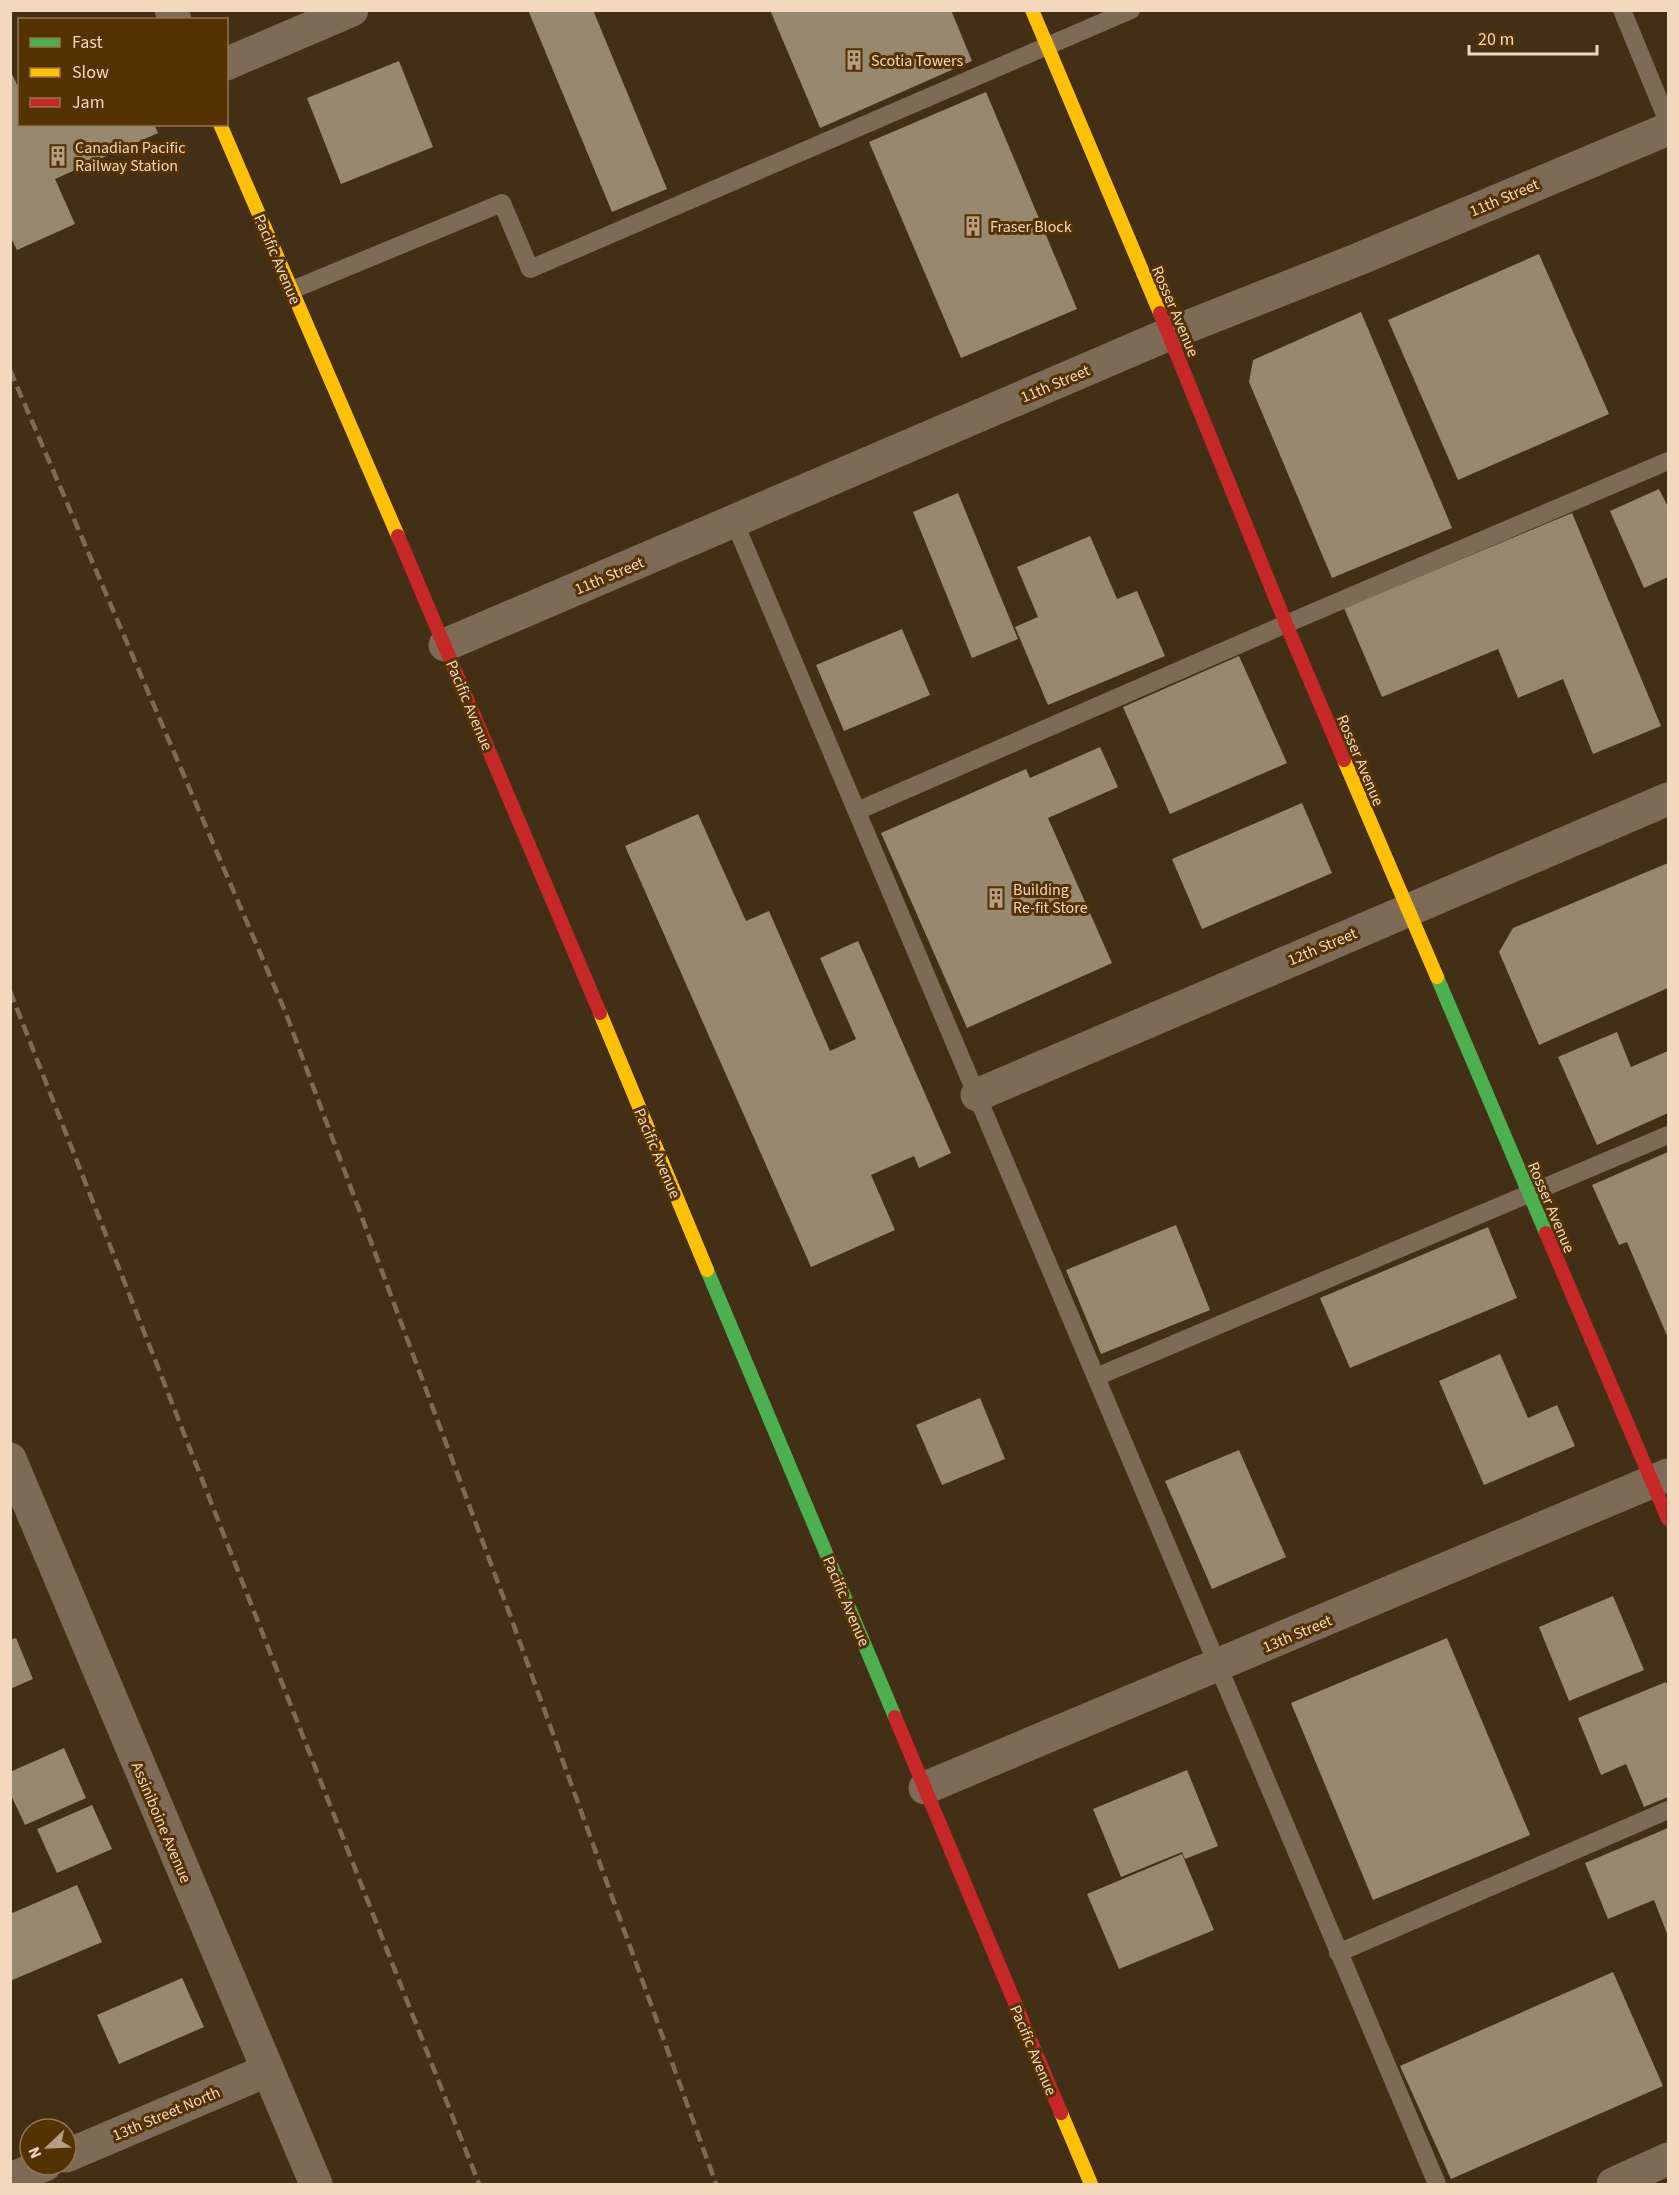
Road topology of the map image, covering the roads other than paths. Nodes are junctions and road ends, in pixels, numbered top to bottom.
1 (352, 10) edge
2 (1032, 10) edge
3 (1131, 10) edge
4 (1622, 10) edge
5 (1047, 46) junction
6 (228, 63) edge
7 (1668, 122) edge
8 (221, 126) edge
9 (1668, 129) edge
10 (292, 290) junction
11 (1168, 334) junction
12 (1668, 461) edge
13 (734, 521) junction
14 (1286, 624) junction
15 (445, 645) junction
16 (1668, 799) edge
17 (857, 811) junction
18 (1407, 910) junction
19 (977, 1095) junction
20 (1668, 1135) edge
21 (1528, 1195) junction
22 (1096, 1377) junction
23 (10, 1459) edge
24 (1660, 1479) edge
25 (17, 1495) edge
26 (1668, 1520) edge
27 (1218, 1666) junction
28 (925, 1788) junction
29 (1668, 1810) edge
30 (1338, 1953) junction
31 (266, 2071) junction
32 (78, 2151) edge
33 (1668, 2159) edge
34 (316, 2184) edge
35 (1091, 2184) edge
36 (1437, 2184) edge
37 (1613, 2184) edge

1 - 6 street
2 - 5 street, Rosser Avenue
3 - 5 lane
4 - 7 lane
5 - 10 lane
5 - 11 street, Rosser Avenue
8 - 10 street, Pacific Avenue
9 - 11 street, 11th Street
10 - 15 street, Pacific Avenue
11 - 13 street, 11th Street
11 - 14 street, Rosser Avenue
12 - 14 lane
13 - 15 street, 11th Street
13 - 17 lane
14 - 17 lane
14 - 18 street, Rosser Avenue
15 - 28 street, Pacific Avenue
16 - 18 street, 12th Street
17 - 19 lane
18 - 19 street, 12th Street
18 - 21 street, Rosser Avenue
19 - 22 lane
20 - 21 lane
21 - 22 lane
21 - 24 street, Rosser Avenue
22 - 27 lane
23 - 25 street, Assiniboine Avenue
24 - 26 street, Rosser Avenue
24 - 27 street, 13th Street
25 - 31 street, Assiniboine Avenue
27 - 28 street, 13th Street
27 - 30 lane
28 - 35 street, Pacific Avenue
29 - 30 lane
30 - 36 lane
31 - 32 street, 13th Street North
31 - 34 street, Assiniboine Avenue
33 - 37 street

